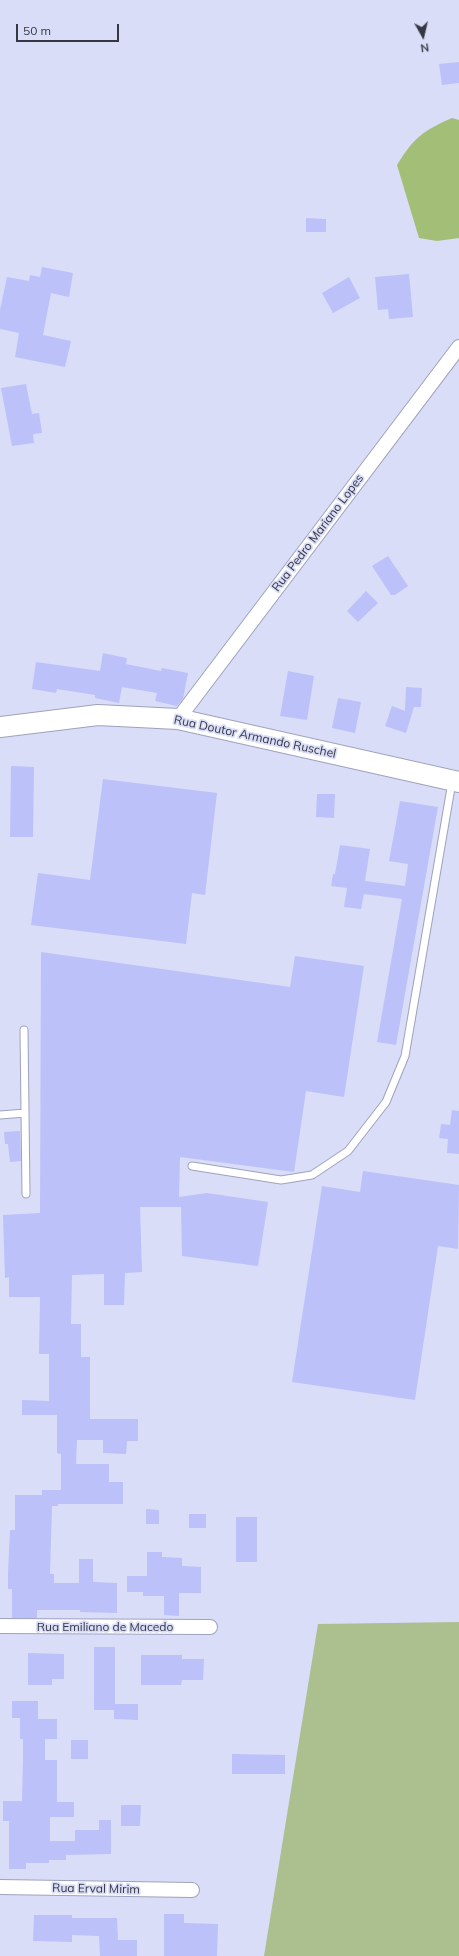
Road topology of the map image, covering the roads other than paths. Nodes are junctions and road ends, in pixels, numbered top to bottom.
1 (459, 347) edge
2 (178, 719) junction
3 (0, 727) edge
4 (456, 781) edge
5 (24, 1030) dead end
6 (25, 1113) junction
7 (0, 1115) edge
8 (192, 1166) dead end
9 (26, 1194) dead end
10 (0, 1626) edge
11 (210, 1627) dead end
12 (0, 1887) edge
13 (192, 1890) dead end

1 - 2 street, Rua Pedro Mariano Lopes
2 - 3 main road, Rua Doutor Armando Ruschel
2 - 4 main road, Rua Doutor Armando Ruschel
4 - 8 lane
5 - 6 lane
6 - 7 lane
6 - 9 lane
10 - 11 street, Rua Emiliano de Macedo
12 - 13 street, Rua Erval Mirim

